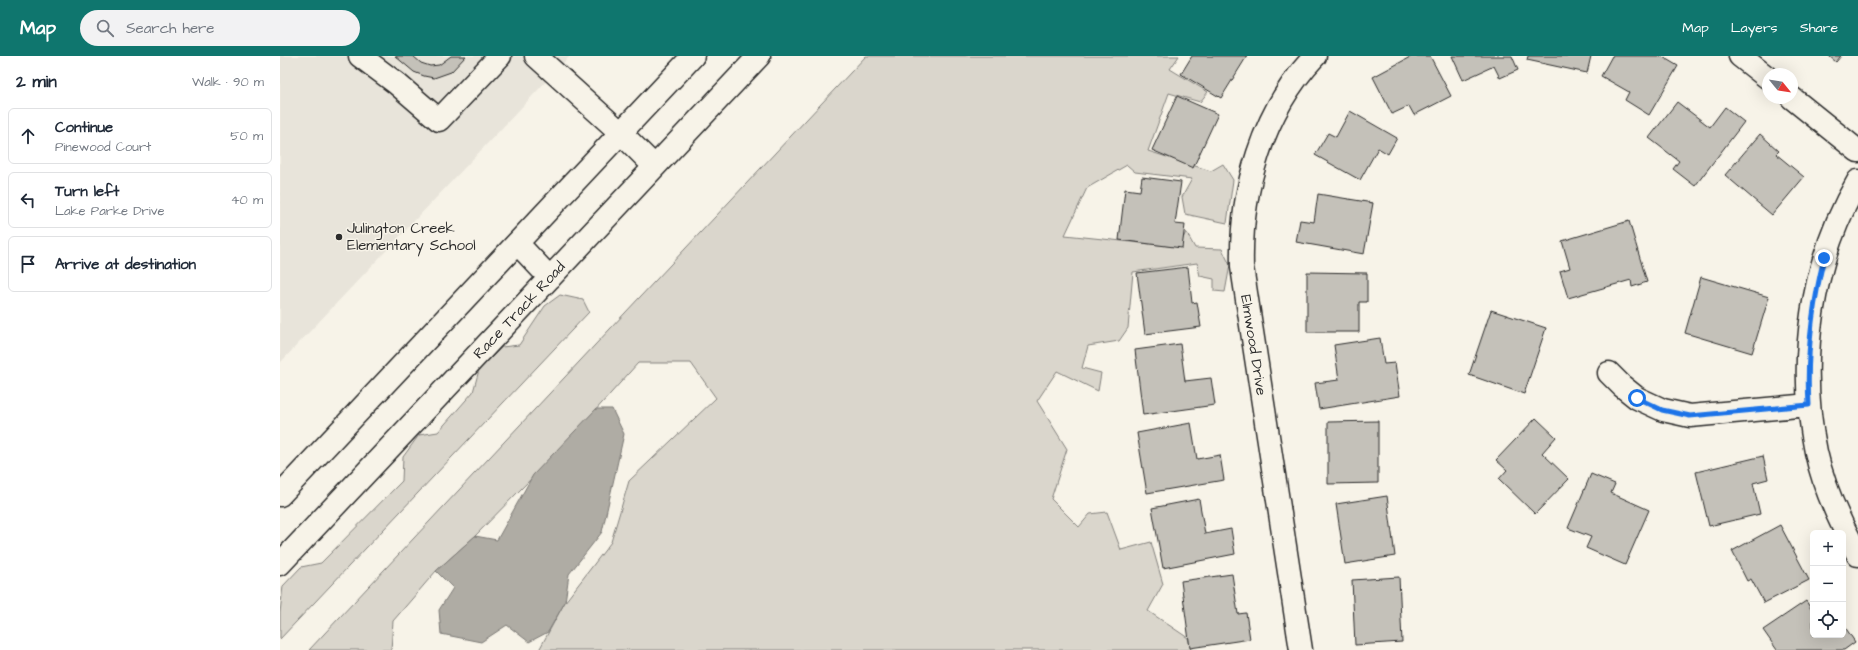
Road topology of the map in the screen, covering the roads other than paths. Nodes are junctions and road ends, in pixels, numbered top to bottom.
1 (360, 56) edge
2 (500, 56) edge
3 (536, 56) edge
4 (693, 56) edge
5 (759, 56) edge
6 (1315, 56) edge
7 (1740, 56) edge
8 (1762, 73) edge
9 (1798, 103) edge
10 (621, 133) junction
11 (1858, 150) edge
12 (654, 166) junction
13 (1858, 181) edge
14 (516, 243) junction
15 (550, 278) junction
16 (1609, 373) dead end
17 (1809, 405) junction
18 (280, 495) edge
19 (1858, 555) edge
20 (280, 564) edge
21 (1301, 650) edge

1 - 2 main road
3 - 10 main road
4 - 10 main road
5 - 12 main road, Race Track Road
6 - 21 main road, Elmwood Drive
7 - 8 main road
9 - 11 main road
10 - 12 main road
10 - 14 main road
12 - 15 main road, Race Track Road
13 - 17 main road
14 - 15 main road
14 - 18 main road
15 - 20 main road, Race Track Road
16 - 17 main road
17 - 19 main road

